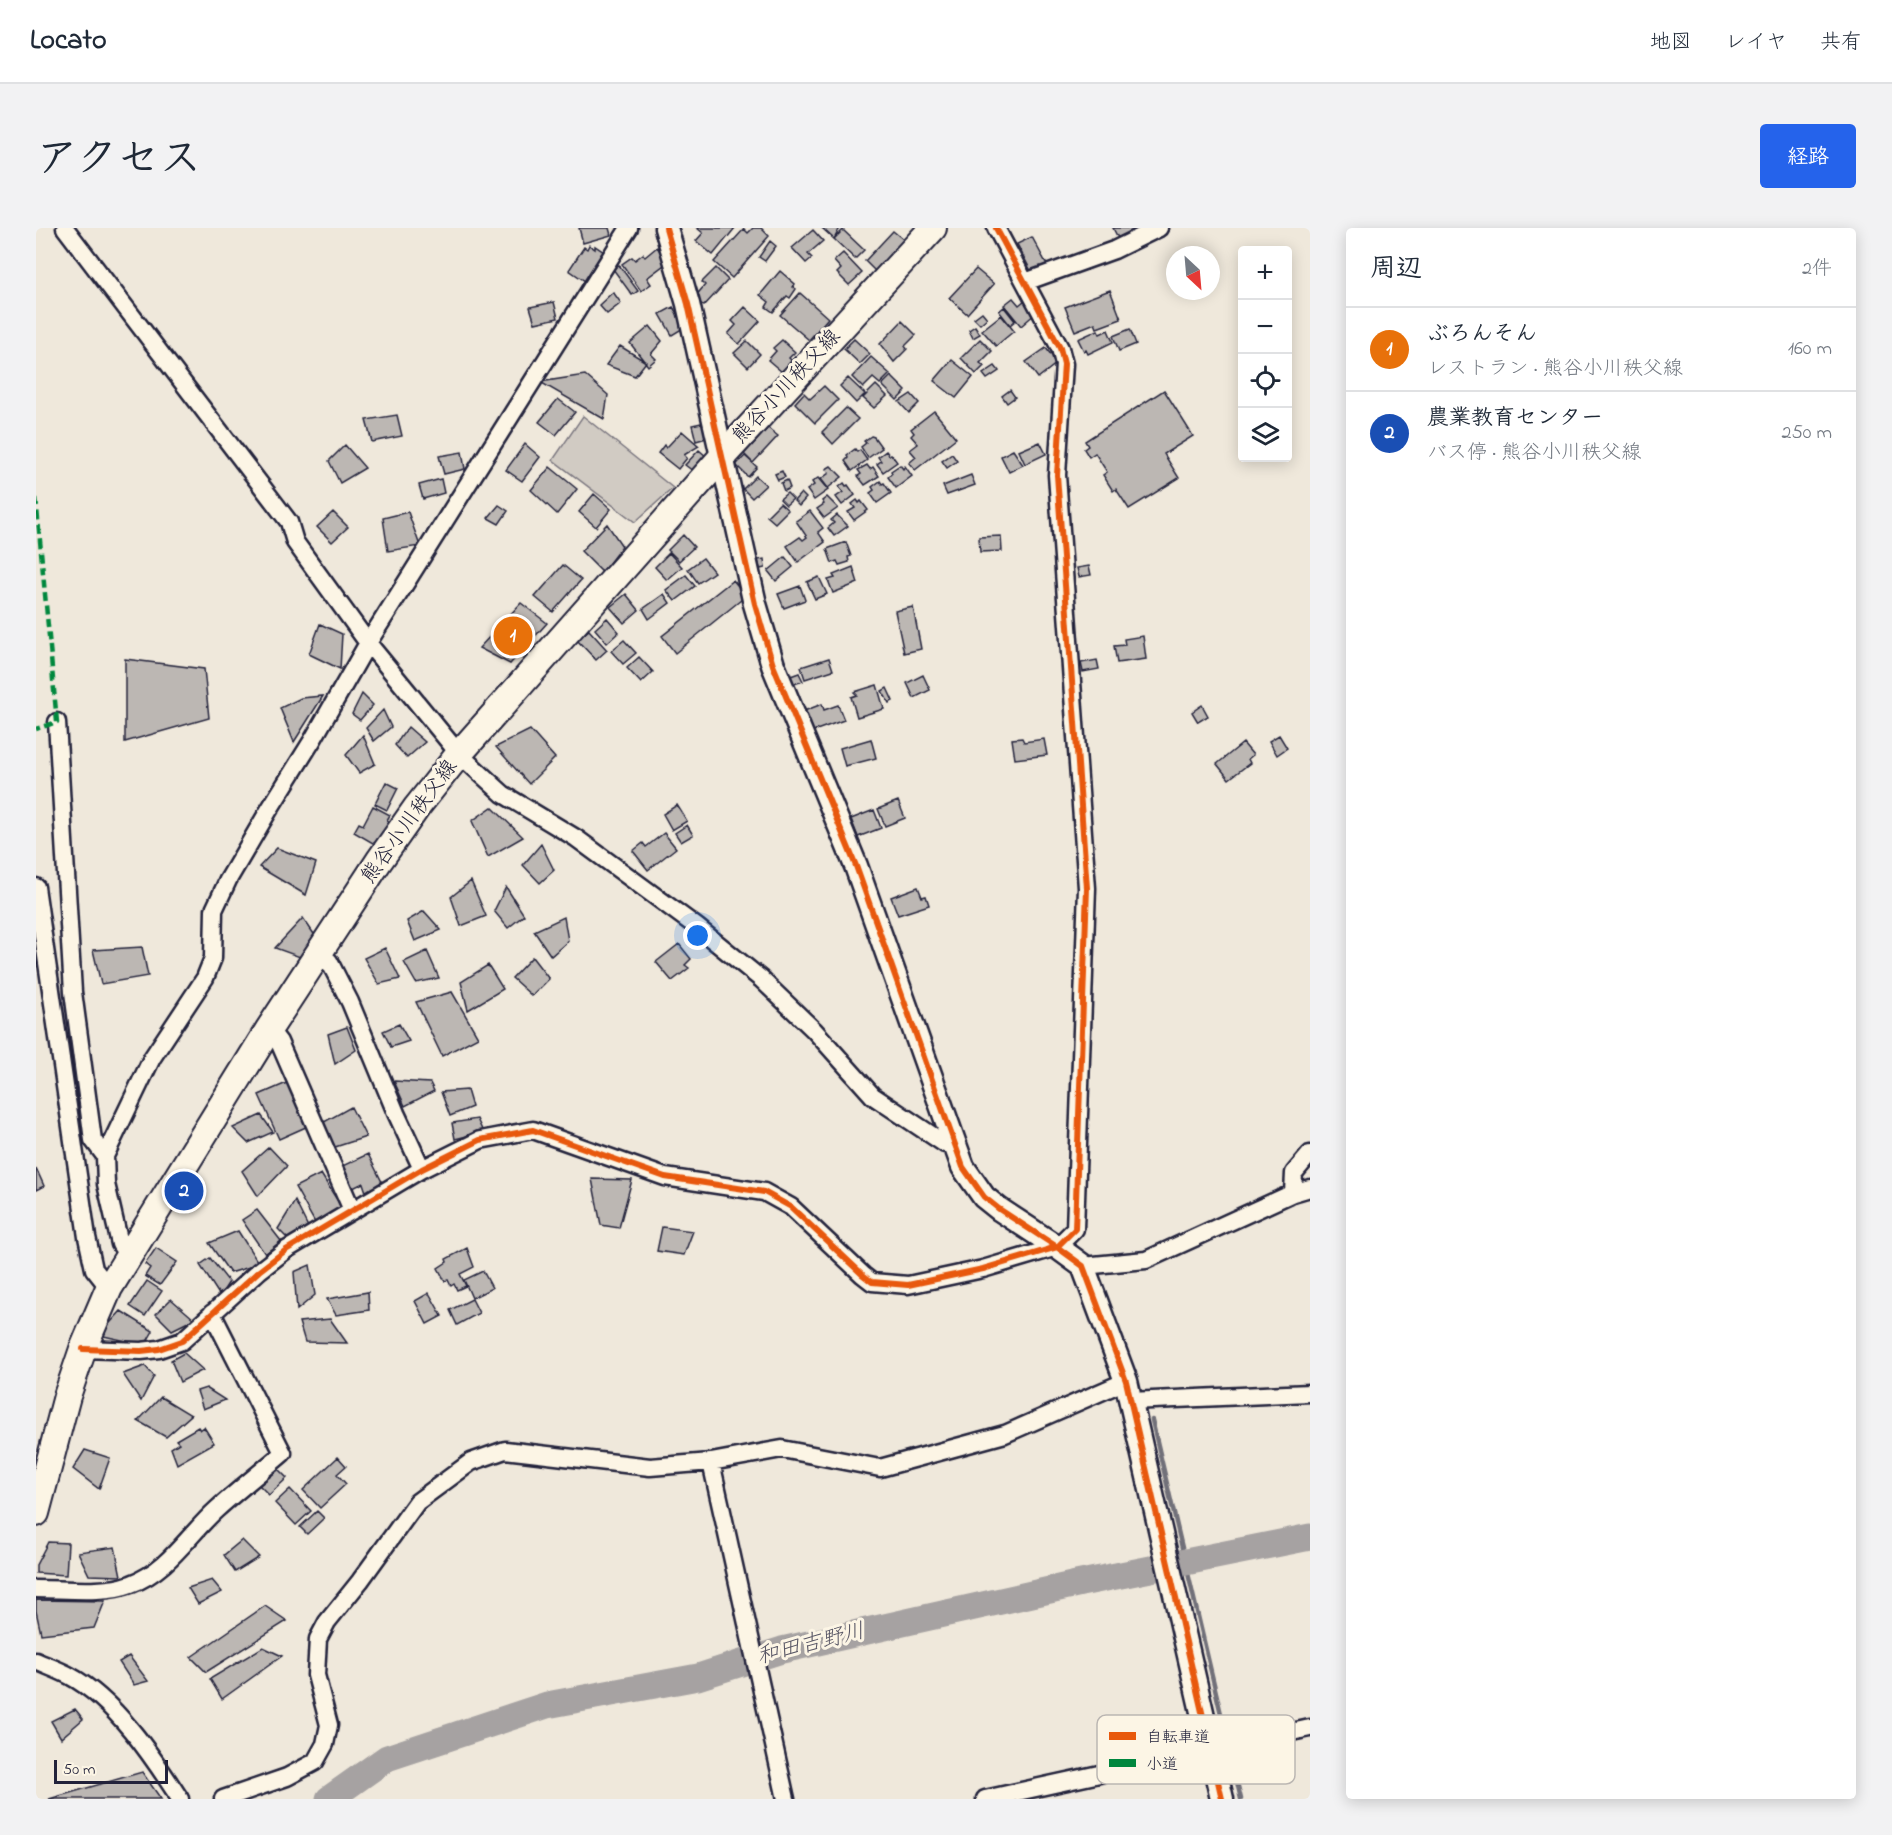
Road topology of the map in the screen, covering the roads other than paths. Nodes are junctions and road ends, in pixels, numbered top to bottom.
1 (65, 228) edge
2 (629, 228) edge
3 (666, 228) edge
4 (933, 228) edge
5 (996, 228) edge
6 (1159, 228) edge
7 (1025, 282) junction
8 (722, 457) junction
9 (368, 643) junction
10 (57, 722) dead end
11 (459, 754) junction
12 (36, 887) edge
13 (319, 954) junction
14 (269, 1029) junction
15 (956, 1148) junction
16 (1310, 1154) edge
17 (105, 1156) junction
18 (422, 1169) junction
19 (1310, 1188) edge
20 (1293, 1193) junction
21 (352, 1210) junction
22 (1057, 1247) junction
23 (128, 1256) junction
24 (1083, 1266) junction
25 (110, 1288) junction
26 (212, 1313) junction
27 (83, 1349) junction
28 (1128, 1391) junction
29 (1310, 1393) edge
30 (711, 1462) junction
31 (36, 1513) edge
32 (36, 1589) edge
33 (36, 1661) edge
34 (1203, 1715) edge
35 (1310, 1728) edge
36 (1295, 1731) edge
37 (1097, 1775) edge
38 (1219, 1784) edge
39 (180, 1799) edge
40 (223, 1799) edge
41 (786, 1799) edge
42 (985, 1799) edge
43 (1222, 1799) edge

1 - 9 street
2 - 9 street
3 - 8 street
4 - 8 main road, 熊谷小川秩父線
5 - 7 street
6 - 7 street
7 - 22 street
8 - 11 main road, 熊谷小川秩父線
8 - 15 street
9 - 11 street
9 - 17 street
10 - 17 street
11 - 13 main road, 熊谷小川秩父線
11 - 15 street
12 - 25 street
13 - 14 main road, 熊谷小川秩父線
13 - 18 street
14 - 21 street
14 - 23 main road, 熊谷小川秩父線
15 - 22 street
16 - 20 street
17 - 23 street
18 - 21 street
18 - 22 street
19 - 20 street
20 - 24 street
21 - 26 street
22 - 24 street
23 - 25 main road, 熊谷小川秩父線
24 - 28 street
25 - 27 main road, 熊谷小川秩父線
26 - 27 street
26 - 32 street
27 - 31 main road, 熊谷小川秩父線
28 - 29 street
28 - 30 street
28 - 34 street
30 - 40 street
30 - 41 street
33 - 39 street
35 - 36 street
37 - 42 street
38 - 43 street

